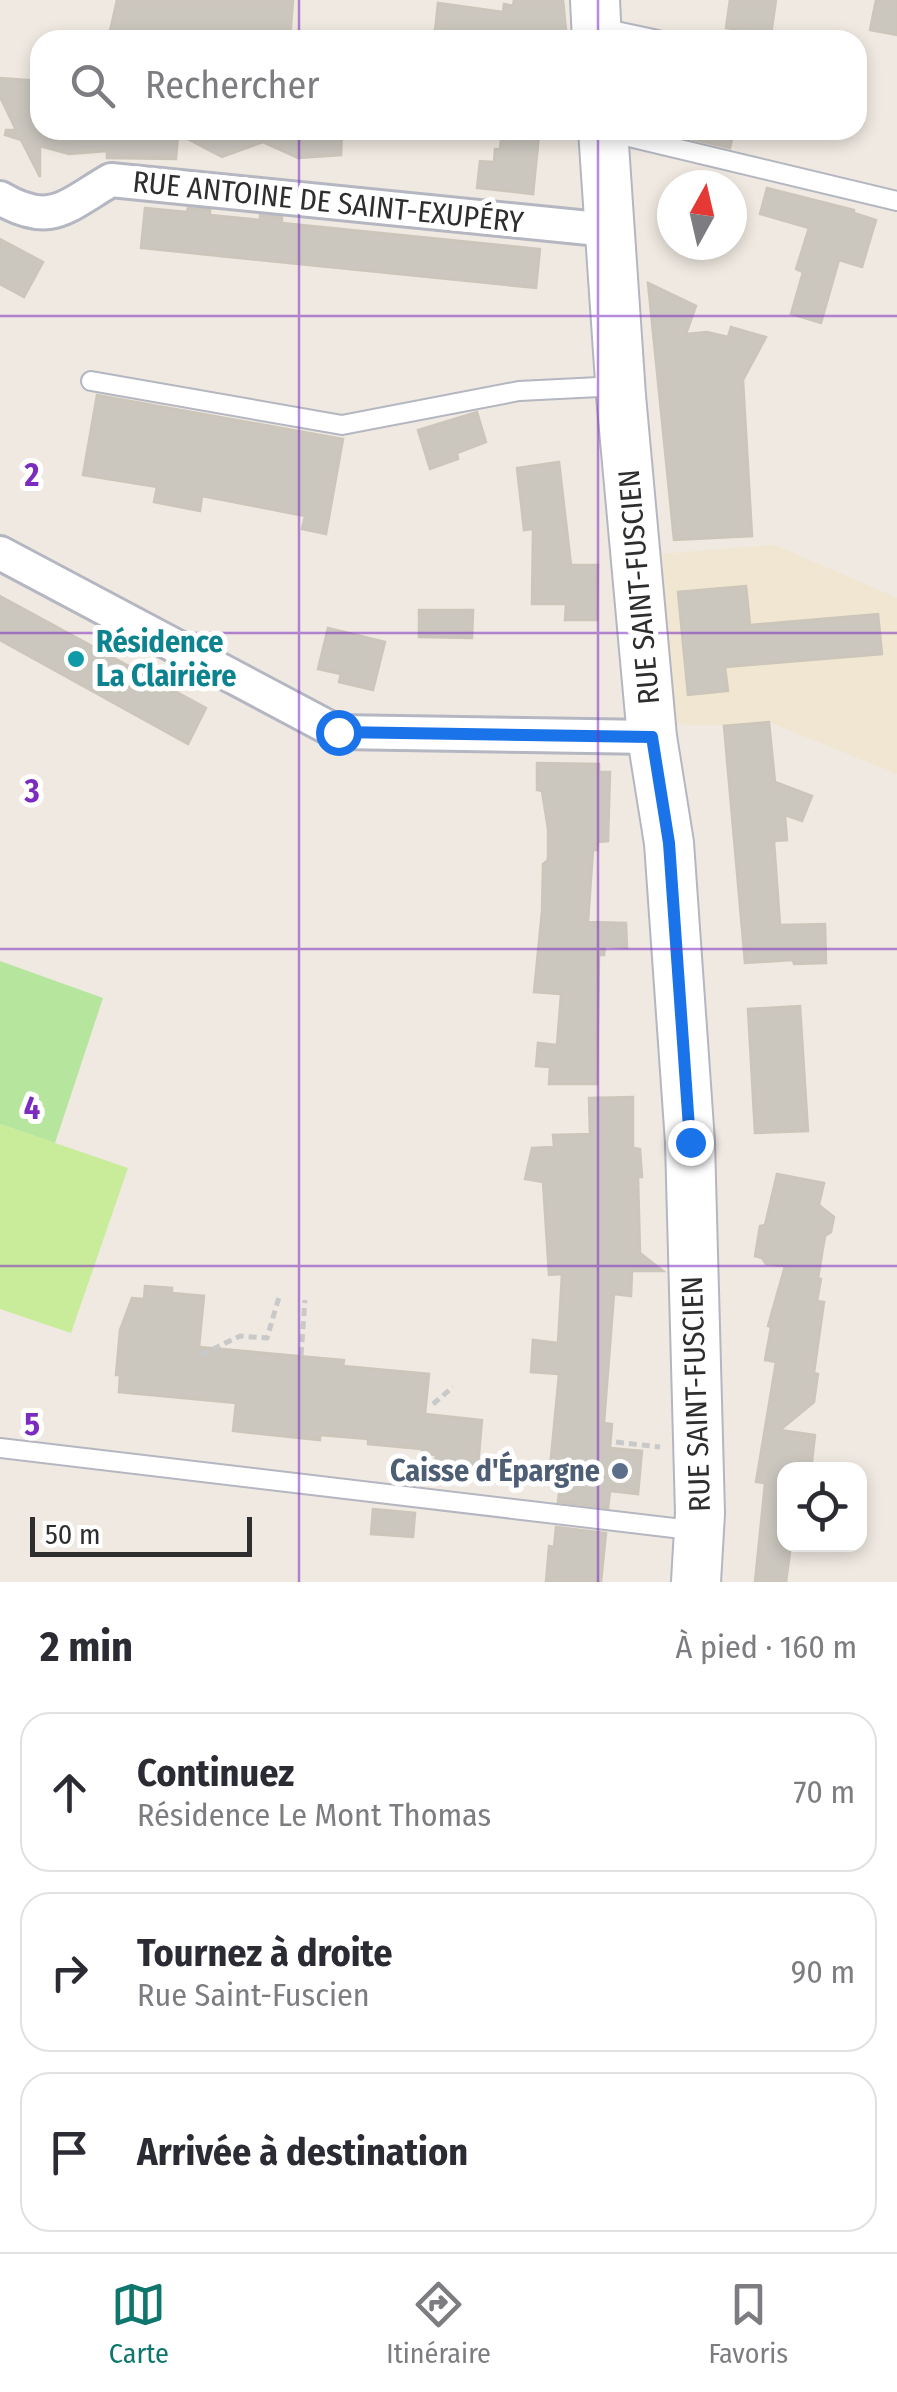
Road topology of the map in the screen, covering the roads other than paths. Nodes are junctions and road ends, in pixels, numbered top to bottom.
1 (596, 22) edge
2 (624, 30) edge
3 (604, 140) edge
4 (641, 140) edge
5 (0, 198) edge
6 (897, 201) edge
7 (610, 230) junction
8 (92, 381) dead end
9 (620, 386) junction
10 (0, 553) edge
11 (652, 737) junction
12 (0, 1448) edge
13 (699, 1531) junction
14 (696, 1582) edge

1 - 2 lane
3 - 7 main road, RUE SAINT-FUSCIEN
4 - 6 lane
5 - 7 street, RUE ANTOINE DE SAINT-EXUPÉRY
7 - 9 main road, RUE SAINT-FUSCIEN
8 - 9 lane
9 - 11 main road, RUE SAINT-FUSCIEN
10 - 11 street
11 - 13 main road, RUE SAINT-FUSCIEN
12 - 13 lane
13 - 14 main road, RUE SAINT-FUSCIEN

